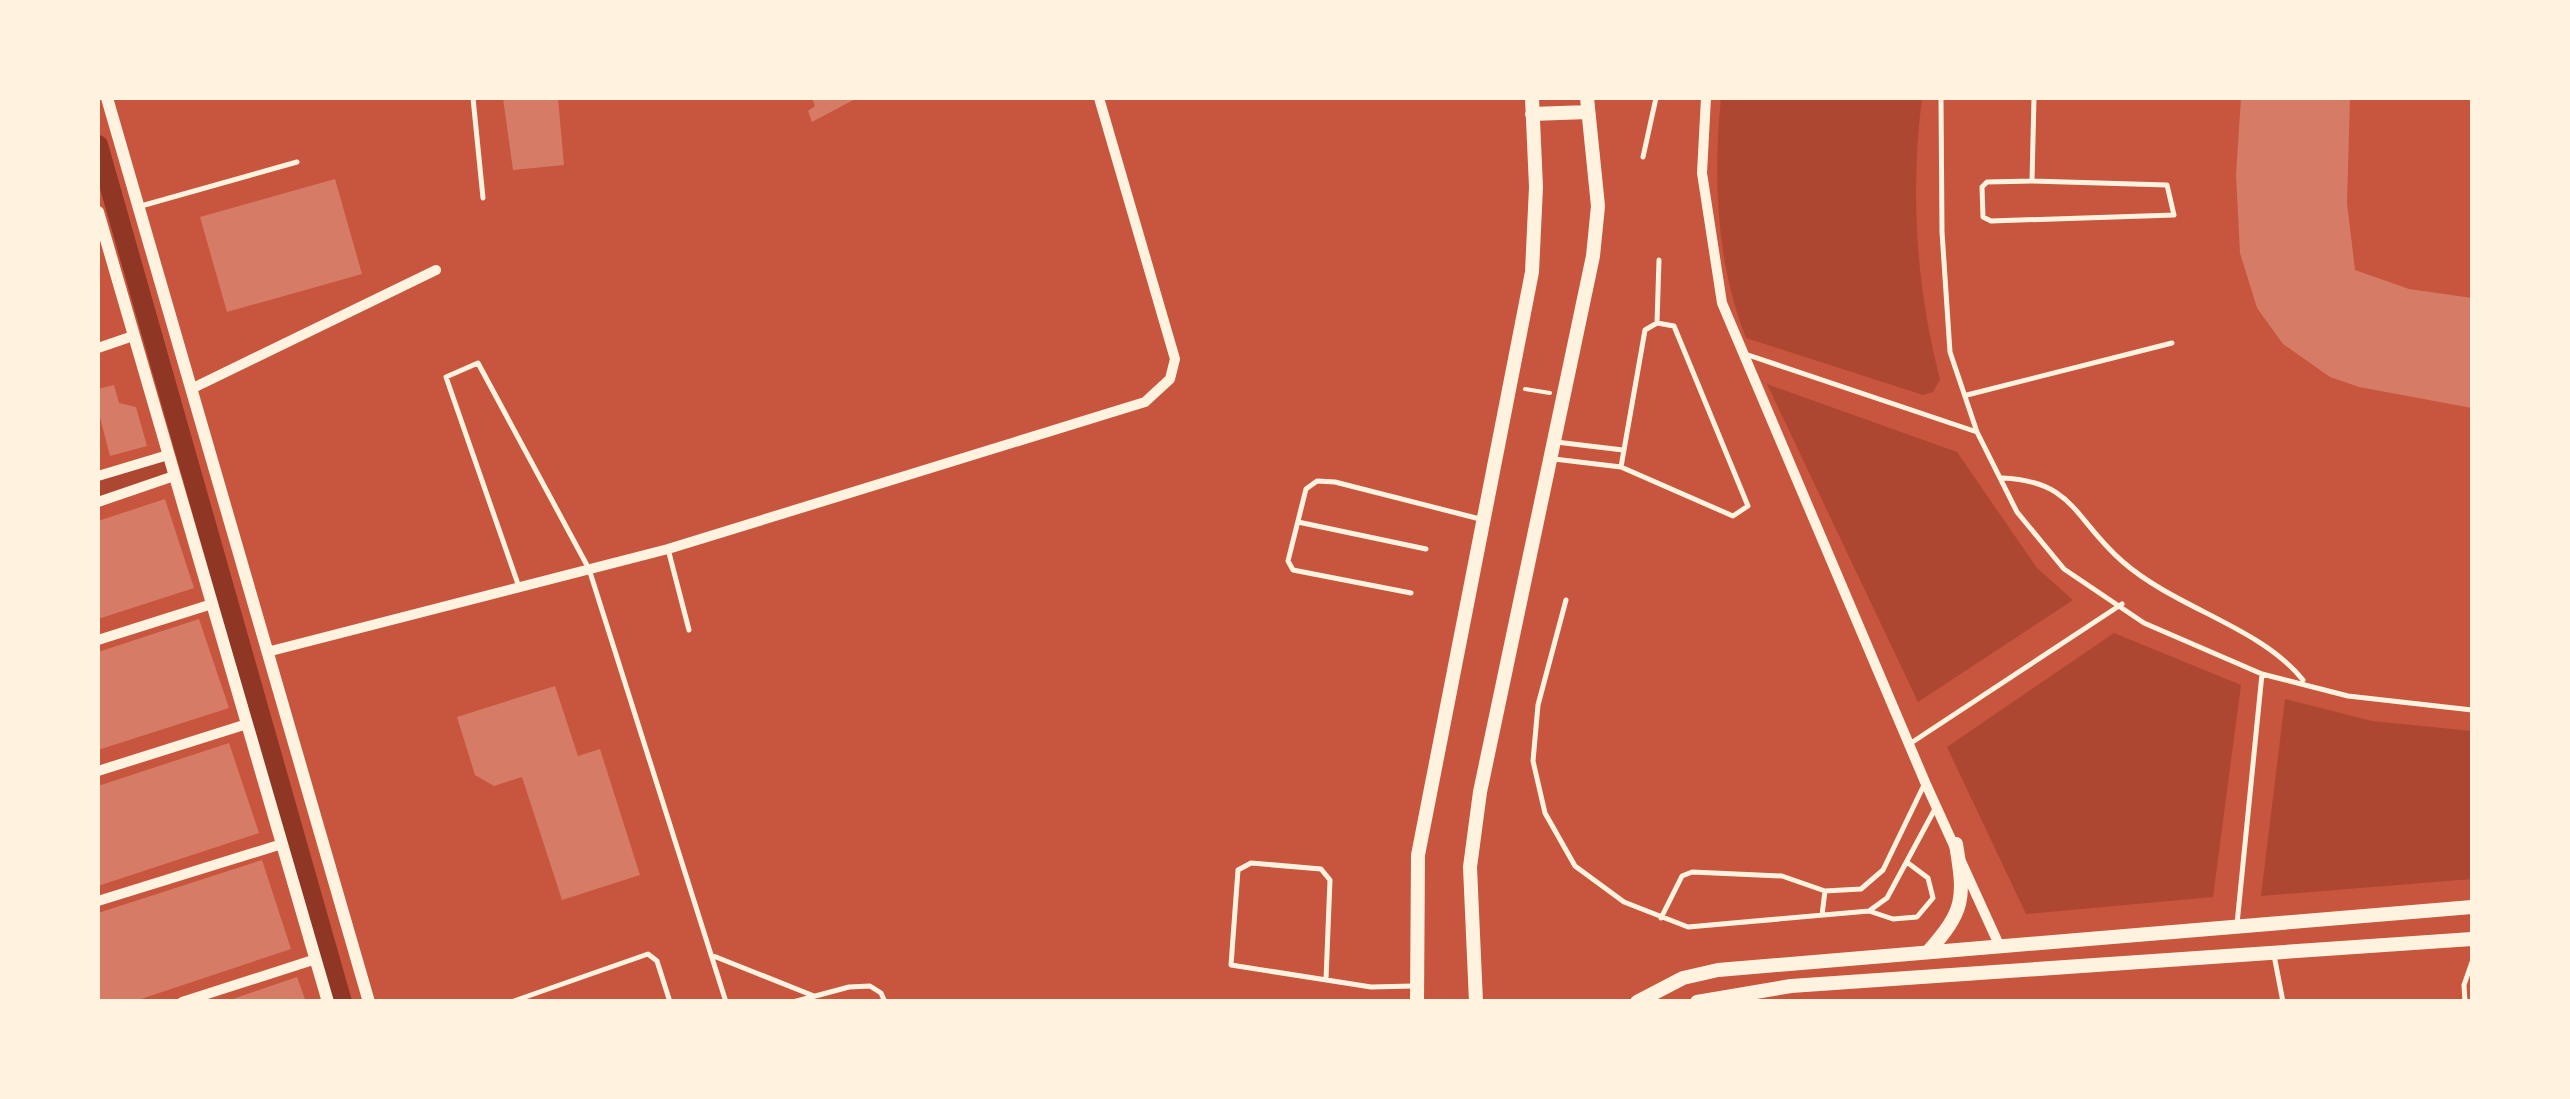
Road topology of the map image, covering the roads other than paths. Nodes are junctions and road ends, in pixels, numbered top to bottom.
1 (107, 98) edge
2 (473, 98) edge
3 (1099, 98) edge
4 (1532, 98) edge
5 (1656, 98) edge
6 (1706, 98) edge
7 (1941, 98) edge
8 (2034, 98) edge
9 (1587, 105) edge
10 (1532, 114) junction
11 (1643, 158) dead end
12 (296, 162) dead end
13 (2032, 182) junction
14 (483, 198) dead end
15 (138, 206) junction
16 (98, 218) edge
17 (1659, 260) dead end
18 (436, 270) dead end
19 (1657, 323) junction
20 (134, 336) junction
21 (2172, 343) dead end
22 (98, 348) edge
23 (1742, 353) junction
24 (191, 389) junction
25 (1967, 395) junction
26 (1977, 432) junction
27 (1554, 442) junction
28 (1623, 450) junction
29 (168, 455) junction
30 (1550, 458) junction
31 (1621, 467) junction
32 (98, 476) edge
33 (174, 476) junction
34 (2002, 478) junction
35 (98, 502) edge
36 (1483, 520) junction
37 (1298, 522) junction
38 (668, 549) junction
39 (1426, 549) dead end
40 (588, 568) junction
41 (518, 587) junction
42 (1411, 593) dead end
43 (1566, 600) dead end
44 (212, 604) junction
45 (2122, 604) junction
46 (689, 630) dead end
47 (98, 640) edge
48 (267, 652) junction
49 (2262, 674) junction
50 (2305, 683) junction
51 (2472, 710) edge
52 (247, 724) junction
53 (1910, 744) junction
54 (98, 770) edge
55 (1925, 782) junction
56 (1938, 804) junction
57 (282, 844) junction
58 (1956, 844) junction
59 (1908, 864) junction
60 (1825, 891) junction
61 (98, 901) edge
62 (2472, 907) edge
63 (1869, 911) junction
64 (1822, 915) junction
65 (1660, 919) junction
66 (2236, 928) junction
67 (2472, 939) edge
68 (2000, 947) junction
69 (1928, 952) junction
70 (711, 954) junction
71 (2274, 954) junction
72 (316, 958) junction
73 (2472, 962) edge
74 (1326, 979) junction
75 (1417, 994) edge
76 (814, 996) junction
77 (182, 1002) edge
78 (328, 1002) edge
79 (368, 1002) edge
80 (511, 1002) edge
81 (670, 1002) edge
82 (726, 1002) edge
83 (793, 1002) edge
84 (885, 1002) edge
85 (1476, 1002) edge
86 (1637, 1002) edge
87 (1697, 1002) edge
88 (2283, 1002) edge
89 (2464, 1002) edge

1 - 15 street
2 - 14 lane
3 - 38 street
4 - 10 main road
5 - 11 lane
6 - 23 street
7 - 25 lane
8 - 13 lane
9 - 10 main road
9 - 27 main road
10 - 36 main road
12 - 15 lane
13 - 13 lane
15 - 24 street
16 - 20 street
17 - 19 lane
18 - 24 street
19 - 28 lane
19 - 31 lane
20 - 22 street
20 - 29 street
21 - 25 lane
23 - 26 lane
23 - 53 street
24 - 48 street
25 - 26 lane
26 - 34 lane
27 - 28 lane
27 - 30 main road
28 - 31 lane
29 - 32 street
29 - 33 street
30 - 31 lane
30 - 85 main road
33 - 35 street
33 - 44 street
34 - 45 lane
34 - 50 lane
36 - 37 lane
36 - 75 main road
37 - 39 lane
37 - 42 lane
38 - 40 street
38 - 46 lane
40 - 41 street
40 - 41 lane
40 - 70 lane
41 - 48 street
43 - 65 lane
44 - 47 street
44 - 52 street
45 - 49 lane
45 - 53 lane
48 - 79 street
49 - 50 lane
49 - 66 lane
50 - 51 lane
52 - 54 street
52 - 57 street
53 - 55 street
55 - 56 street
55 - 60 lane
56 - 58 street
56 - 59 lane
57 - 61 street
57 - 72 street
58 - 68 street
58 - 69 main road
59 - 63 lane
59 - 63 lane
60 - 64 lane
60 - 65 lane
62 - 66 main road
63 - 64 lane
64 - 65 lane
66 - 68 main road
67 - 71 main road
68 - 69 main road
69 - 86 main road
70 - 76 lane
70 - 82 lane
71 - 87 main road
71 - 88 lane
72 - 77 street
72 - 78 street
73 - 89 lane
74 - 74 lane
74 - 75 lane
76 - 83 lane
76 - 84 lane
80 - 81 lane

